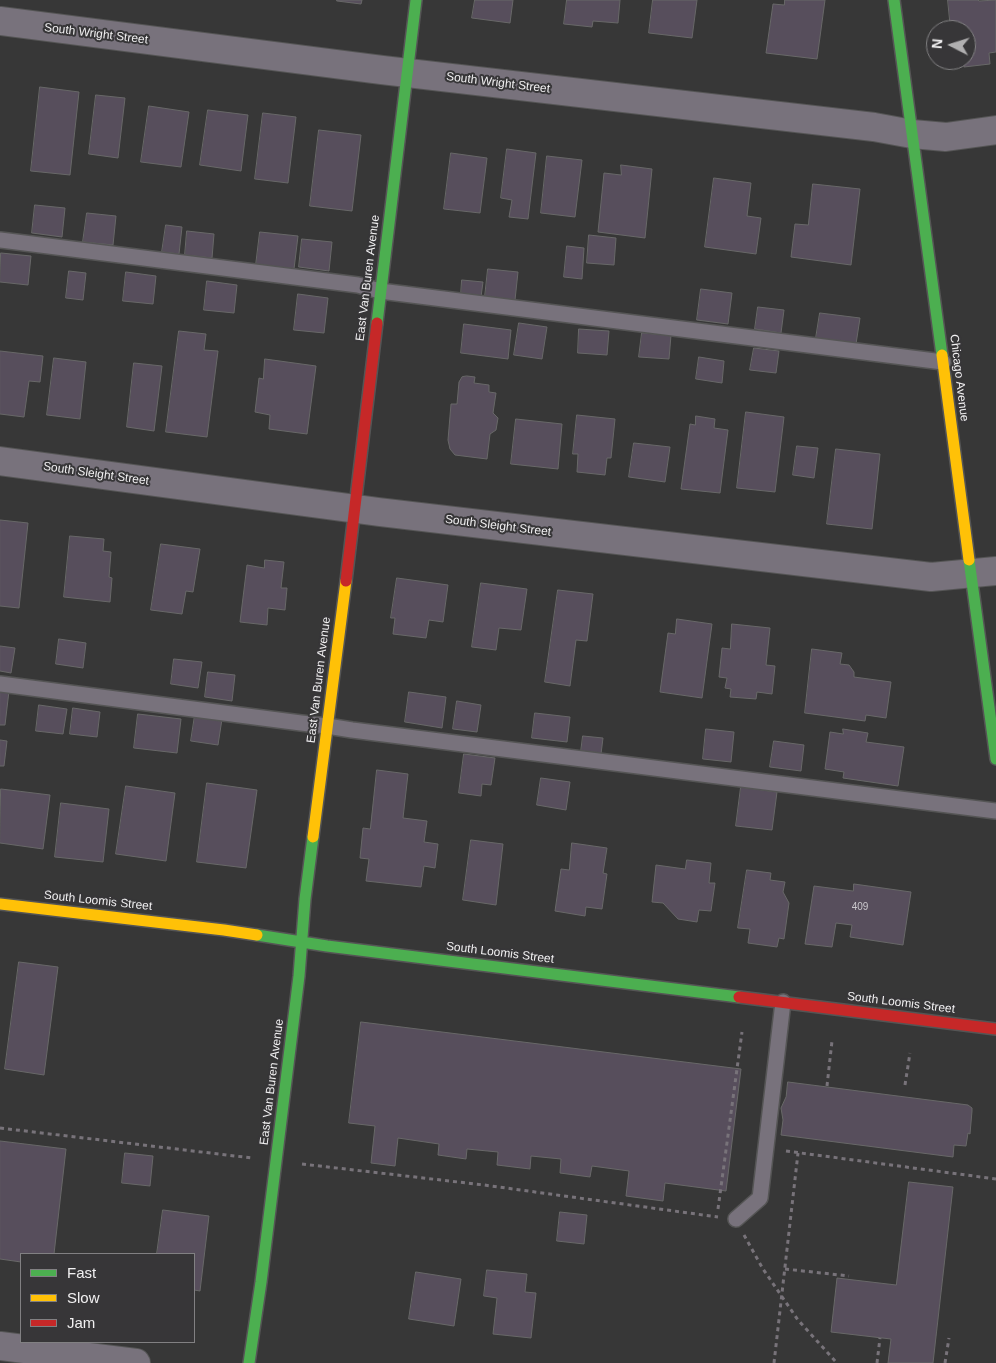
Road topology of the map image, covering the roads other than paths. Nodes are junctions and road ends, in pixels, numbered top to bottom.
1 (416, 0) edge
2 (894, 0) edge
3 (0, 21) edge
4 (407, 73) junction
5 (996, 130) edge
6 (912, 134) junction
7 (0, 240) edge
8 (380, 291) junction
9 (943, 362) junction
10 (0, 461) edge
11 (354, 508) junction
12 (983, 572) edge
13 (0, 684) edge
14 (327, 726) junction
15 (996, 759) edge
16 (996, 811) edge
17 (0, 904) edge
18 (302, 942) junction
19 (783, 1002) junction
20 (996, 1028) edge
21 (736, 1219) road end
22 (0, 1346) edge
23 (136, 1363) edge
24 (249, 1363) edge

1 - 4 street, East Van Buren Avenue
2 - 6 street, Chicago Avenue
3 - 4 street, South Wright Street
4 - 6 street, South Wright Street
4 - 8 street, East Van Buren Avenue
5 - 6 street, South Wright Street
6 - 9 street, Chicago Avenue
7 - 8 lane
8 - 9 lane
8 - 11 street, East Van Buren Avenue
9 - 12 street, Chicago Avenue
10 - 11 street, South Sleight Street
11 - 12 street, South Sleight Street
11 - 14 street, East Van Buren Avenue
12 - 15 street, Chicago Avenue
13 - 14 lane
14 - 16 lane
14 - 18 street, East Van Buren Avenue
17 - 18 street, South Loomis Street
18 - 19 street, South Loomis Street
18 - 24 street, East Van Buren Avenue
19 - 20 street, South Loomis Street
19 - 21 lane
22 - 23 street

